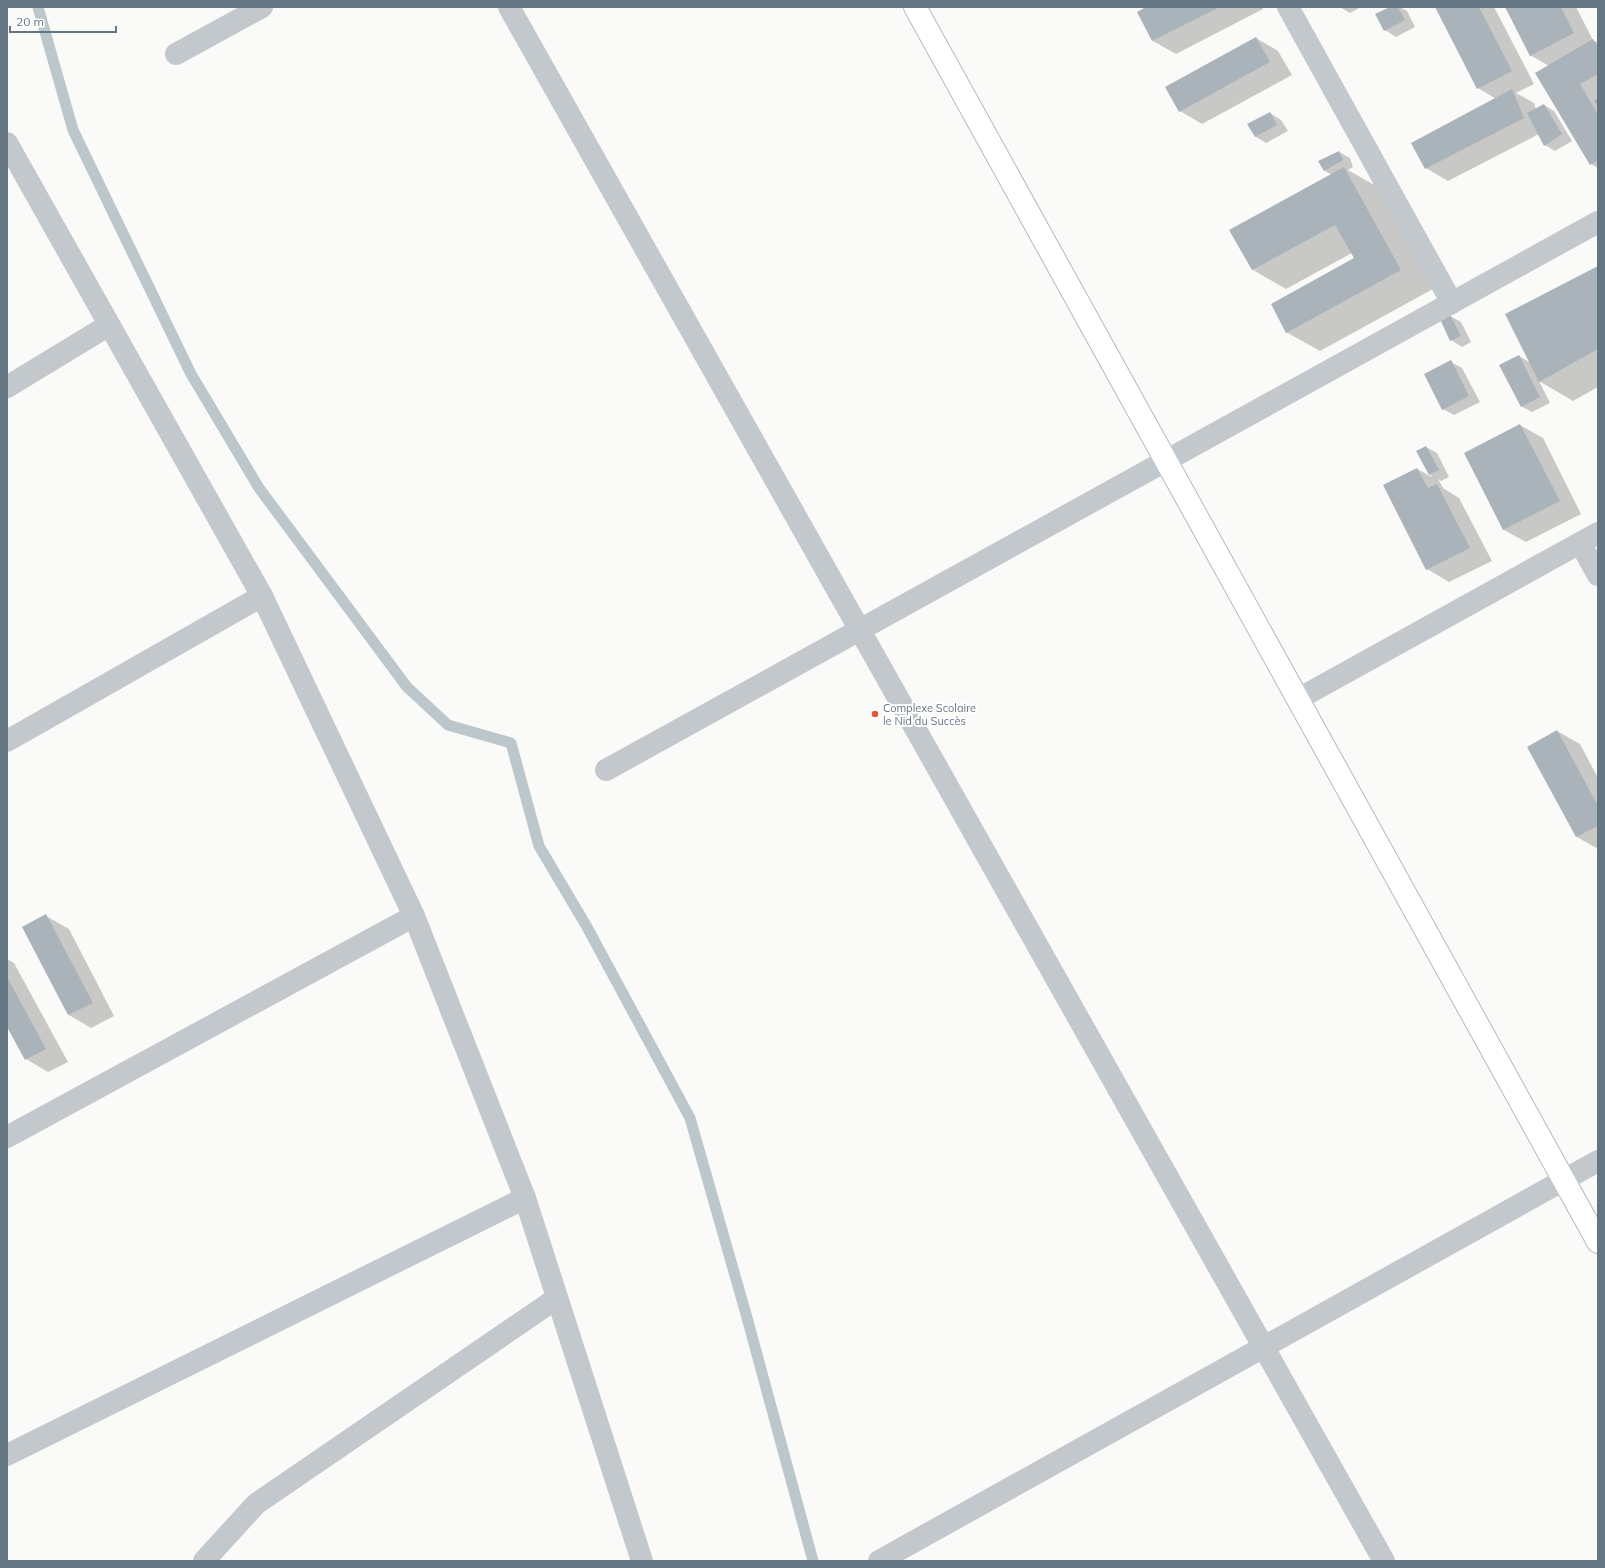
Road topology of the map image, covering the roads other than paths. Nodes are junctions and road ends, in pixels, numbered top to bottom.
1 (262, 7) edge
2 (509, 7) edge
3 (915, 7) edge
4 (1288, 7) edge
5 (176, 54) dead end
6 (7, 143) edge
7 (1598, 222) edge
8 (1452, 303) junction
9 (110, 325) junction
10 (7, 387) edge
11 (1166, 460) junction
12 (1589, 538) edge
13 (1598, 575) edge
14 (262, 596) junction
15 (860, 630) junction
16 (1298, 699) junction
17 (7, 741) edge
18 (606, 770) dead end
19 (414, 916) junction
20 (7, 1137) edge
21 (1598, 1161) edge
22 (1564, 1180) junction
23 (525, 1198) junction
24 (1598, 1242) edge
25 (557, 1298) junction
26 (1263, 1347) junction
27 (7, 1455) edge
28 (204, 1561) edge
29 (642, 1561) edge
30 (879, 1561) edge
31 (1384, 1561) edge

1 - 5 street
2 - 15 street
3 - 11 main road
4 - 8 street
6 - 9 street
7 - 8 street
8 - 11 street
9 - 10 street
9 - 14 street
11 - 15 street
11 - 16 main road
12 - 13 street
12 - 16 street
14 - 17 street
14 - 19 street
15 - 18 street
15 - 26 street
16 - 22 main road
19 - 20 street
19 - 23 street
21 - 22 street
22 - 24 main road
22 - 26 street
23 - 25 street
23 - 27 street
25 - 28 street
25 - 29 street
26 - 30 street
26 - 31 street

